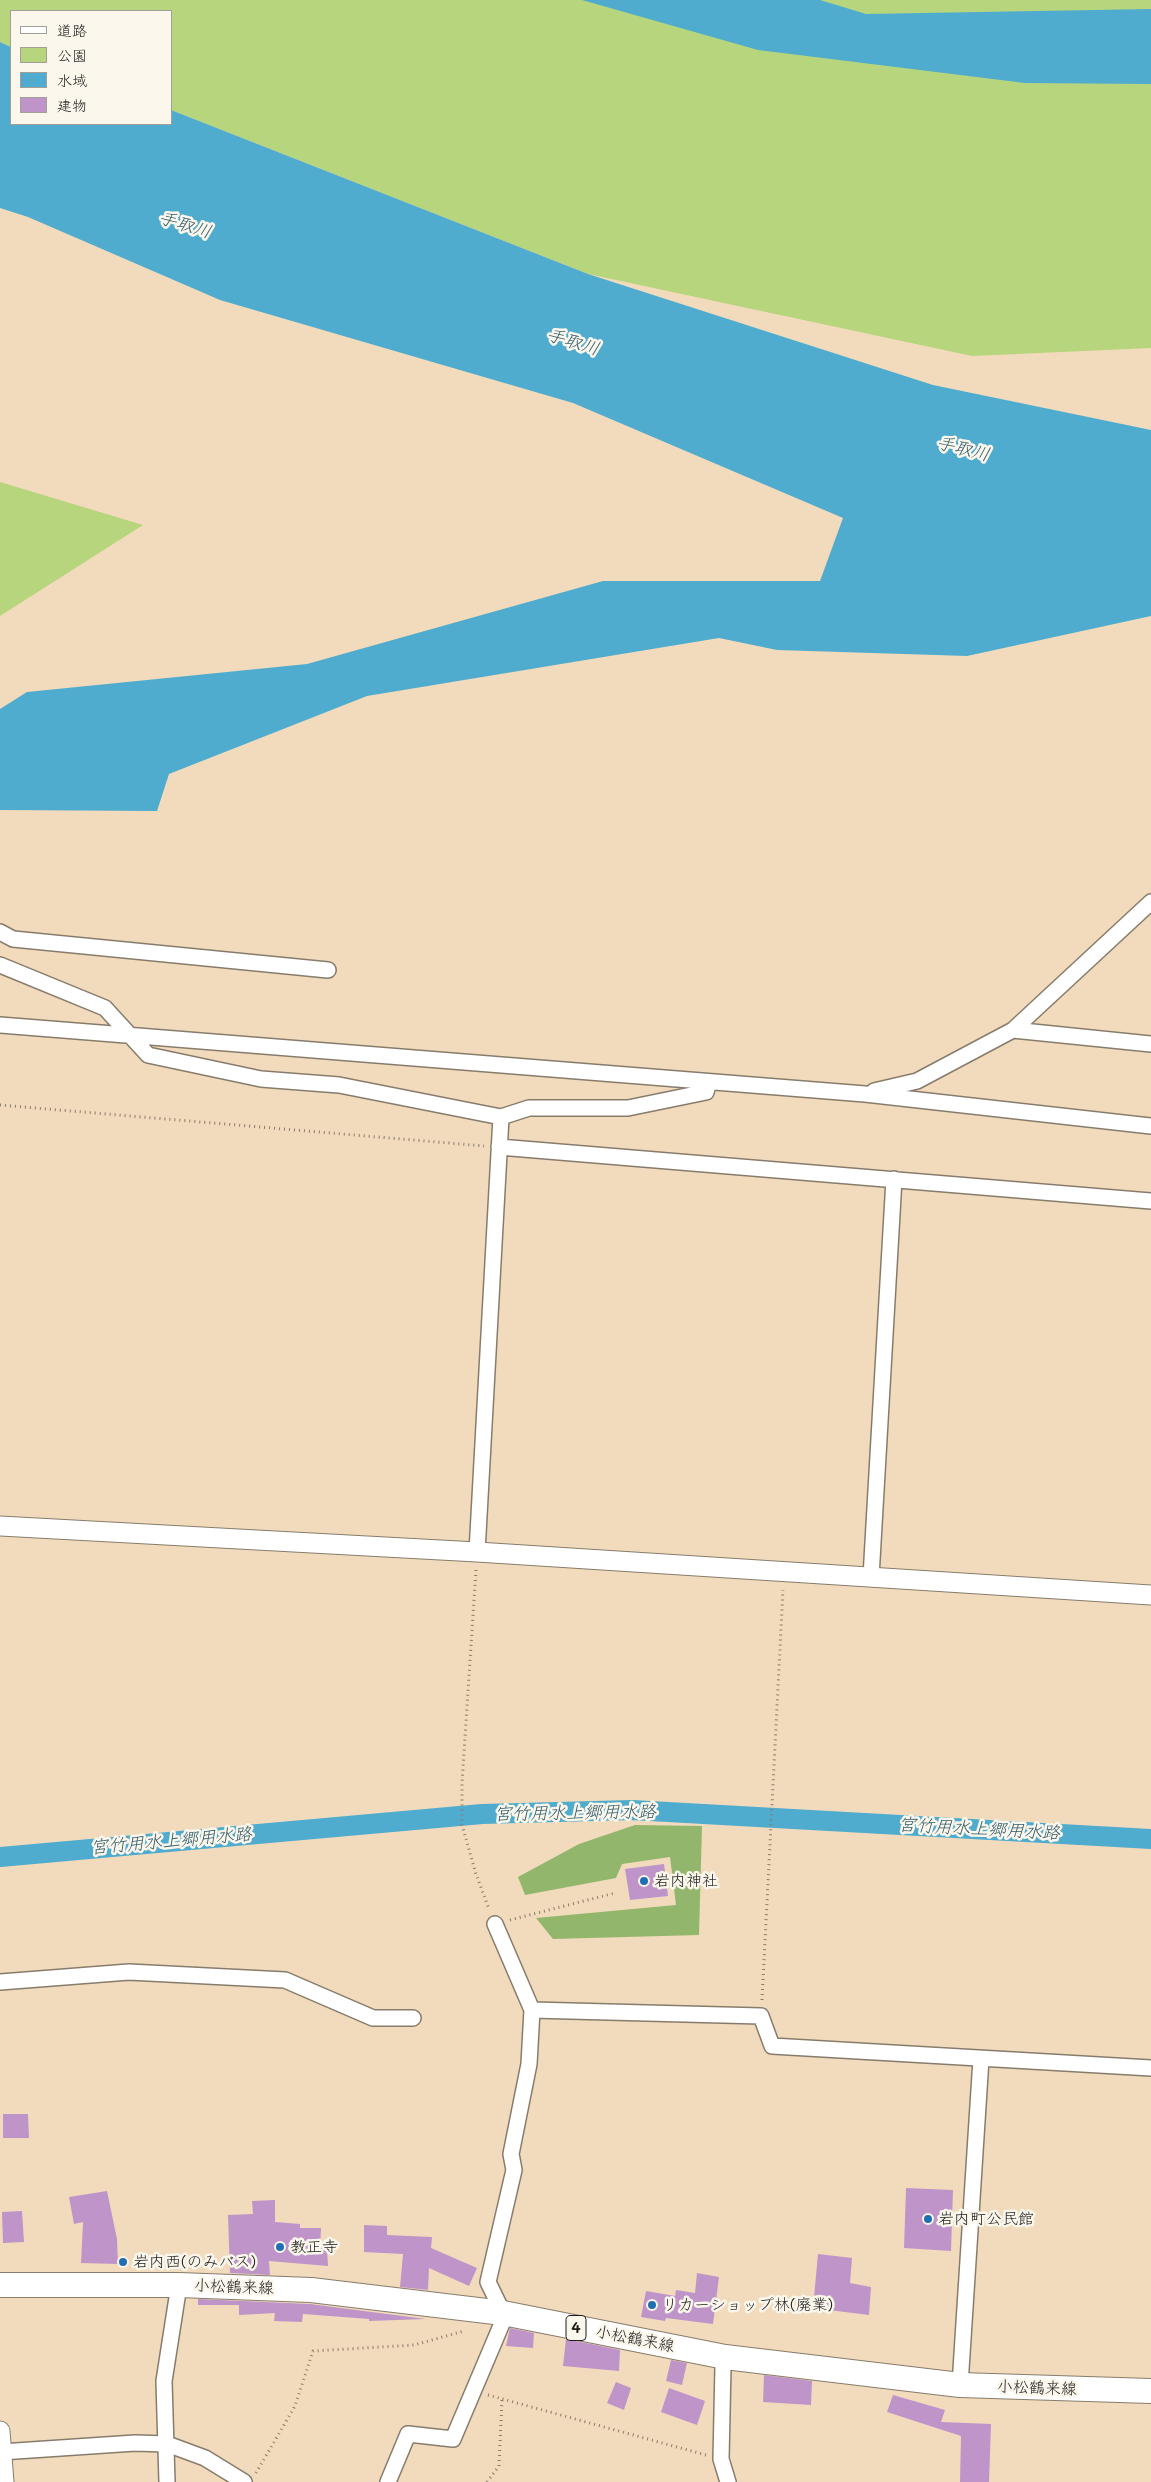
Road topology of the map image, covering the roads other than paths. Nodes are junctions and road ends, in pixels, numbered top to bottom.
1 (1151, 902) edge
2 (0, 932) edge
3 (0, 965) edge
4 (328, 970) dead end
5 (0, 1025) edge
6 (1013, 1030) junction
7 (131, 1036) junction
8 (1151, 1044) edge
9 (709, 1082) junction
10 (865, 1094) junction
11 (501, 1117) junction
12 (1151, 1126) edge
13 (499, 1147) junction
14 (894, 1178) junction
15 (1151, 1201) edge
16 (0, 1526) edge
17 (477, 1552) junction
18 (871, 1577) junction
19 (1151, 1595) edge
20 (495, 1924) road end
21 (0, 1982) edge
22 (532, 2010) junction
23 (413, 2018) dead end
24 (981, 2059) junction
25 (1151, 2068) edge
26 (0, 2284) edge
27 (179, 2285) junction
28 (503, 2313) junction
29 (725, 2357) junction
30 (960, 2385) junction
31 (1151, 2391) edge
32 (0, 2431) edge
33 (167, 2444) junction
34 (1, 2452) edge
35 (250, 2478) edge
36 (4, 2482) edge
37 (167, 2482) edge
38 (388, 2482) edge
39 (728, 2482) edge

1 - 6 street
2 - 4 street
3 - 7 street
5 - 7 street
6 - 8 street
6 - 10 street
7 - 9 street
7 - 11 street
9 - 10 street
9 - 11 street
10 - 12 street
11 - 13 street
13 - 14 street
13 - 17 street
14 - 15 street
14 - 18 street
16 - 17 street
17 - 18 street
18 - 19 street
20 - 22 street
21 - 23 street
22 - 24 street
22 - 28 street
24 - 25 street
24 - 30 street
26 - 27 main road, 小松鶴来線 / 4
27 - 28 main road, 小松鶴来線 / 4
27 - 33 street
28 - 29 main road, 小松鶴来線 / 4
28 - 38 street
29 - 30 main road, 小松鶴来線 / 4
29 - 39 street
30 - 31 main road, 小松鶴来線 / 4
32 - 34 street
33 - 34 street
33 - 35 street
33 - 37 street
34 - 36 street

